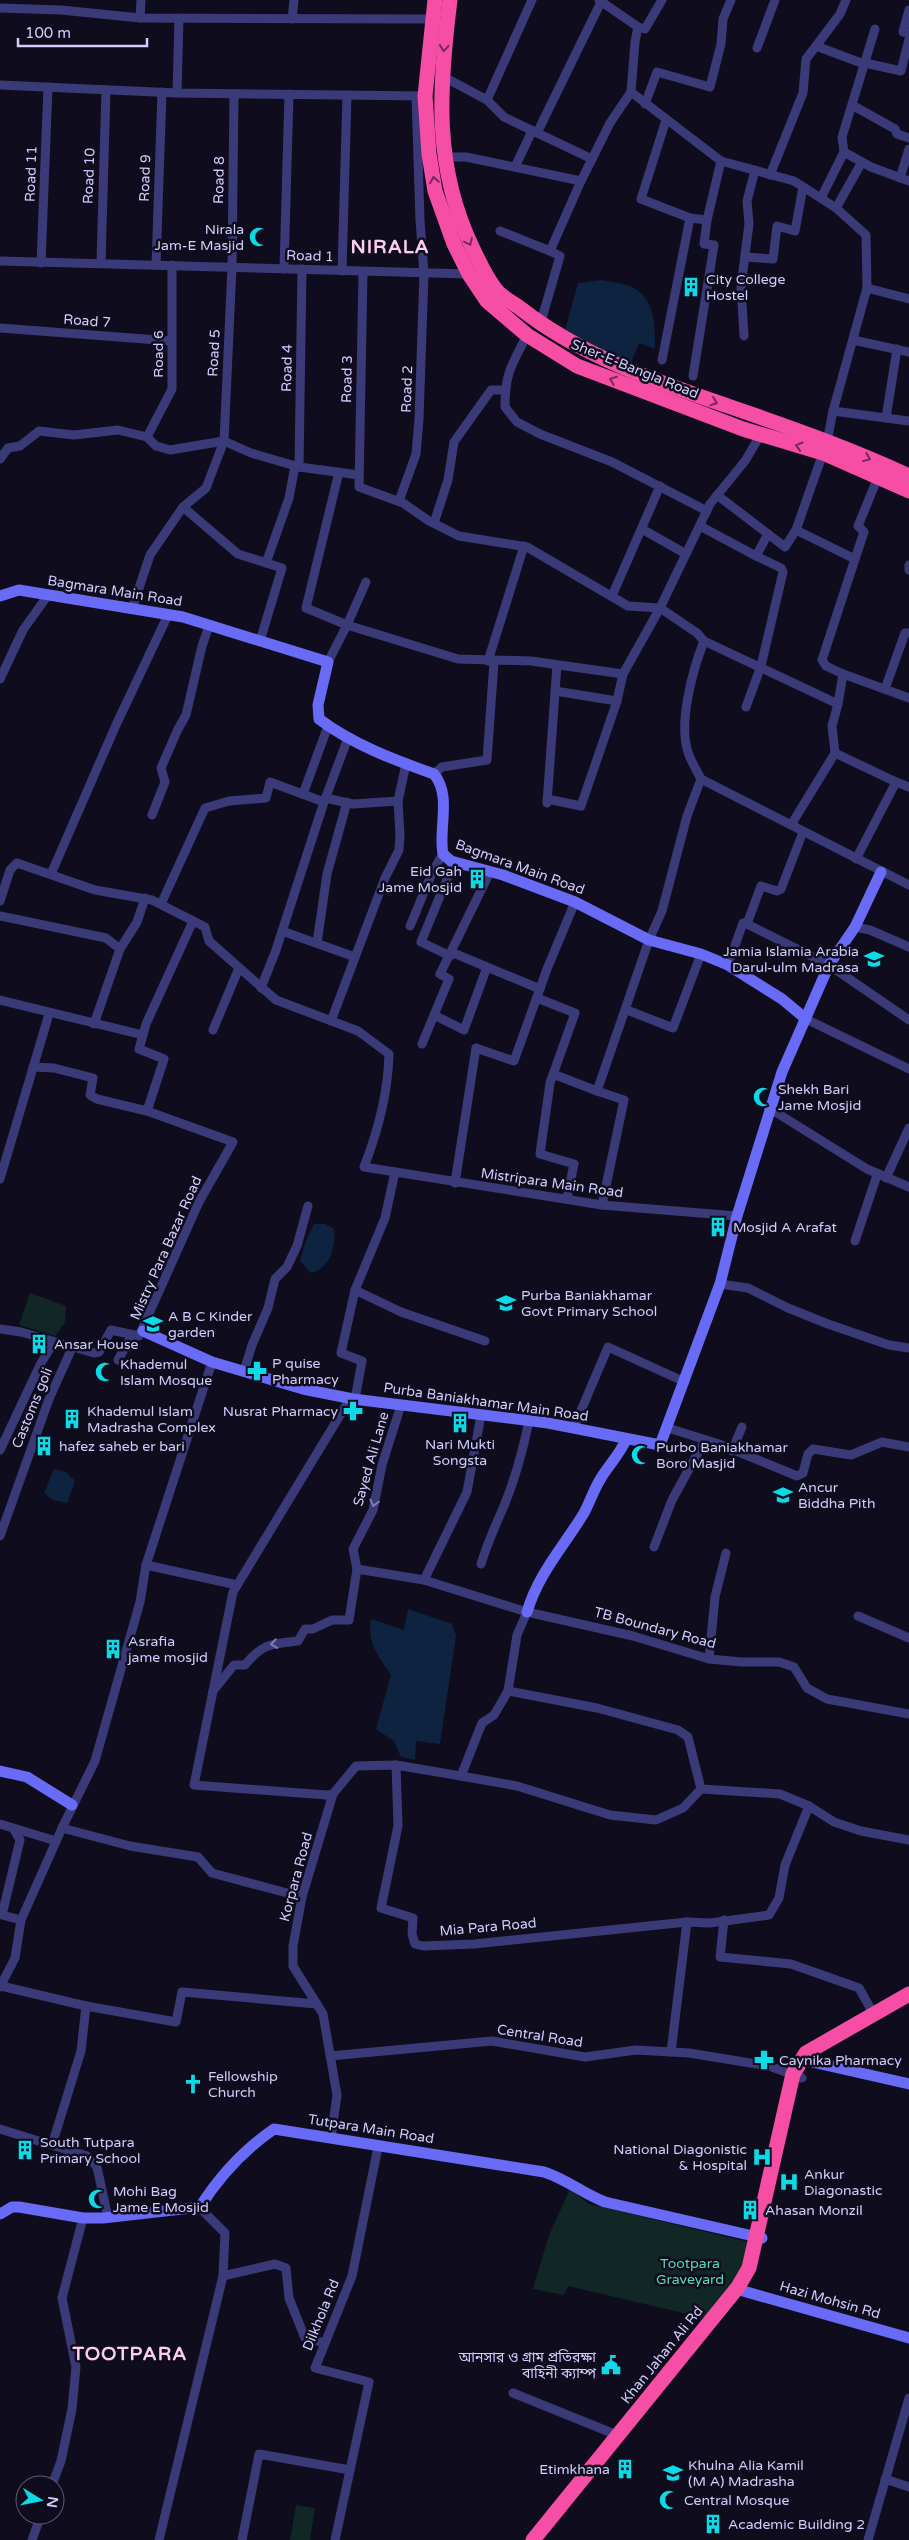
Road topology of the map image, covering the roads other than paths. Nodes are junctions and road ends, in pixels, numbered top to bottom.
1 (141, 0) edge
2 (294, 0) edge
3 (435, 0) edge
4 (450, 0) edge
5 (532, 0) edge
6 (601, 0) edge
7 (662, 0) edge
8 (731, 0) edge
9 (775, 0) edge
10 (846, 0) edge
11 (0, 8) edge
12 (909, 10) edge
13 (140, 18) junction
14 (179, 18) junction
15 (433, 19) junction
16 (292, 20) junction
17 (638, 27) junction
18 (875, 29) dead end
19 (909, 33) edge
20 (909, 39) edge
21 (816, 46) junction
22 (757, 48) dead end
23 (864, 63) junction
24 (442, 76) junction
25 (0, 85) edge
26 (48, 87) junction
27 (106, 90) junction
28 (162, 92) junction
29 (631, 92) junction
30 (177, 93) junction
31 (234, 94) junction
32 (289, 94) junction
33 (347, 95) junction
34 (421, 96) junction
35 (487, 100) junction
36 (645, 104) junction
37 (852, 105) junction
38 (666, 120) junction
39 (534, 132) junction
40 (909, 138) edge
41 (909, 148) edge
42 (844, 152) junction
43 (445, 157) junction
44 (592, 160) junction
45 (721, 160) junction
46 (862, 162) junction
47 (515, 167) junction
48 (755, 170) junction
49 (770, 175) junction
50 (900, 178) junction
51 (581, 180) junction
52 (909, 181) edge
53 (803, 187) junction
54 (821, 198) junction
55 (836, 208) junction
56 (451, 217) junction
57 (690, 218) junction
58 (707, 220) junction
59 (500, 230) dead end
60 (550, 251) junction
61 (745, 256) junction
62 (0, 260) edge
63 (41, 263) junction
64 (100, 263) junction
65 (156, 265) junction
66 (172, 265) junction
67 (232, 267) junction
68 (284, 269) junction
69 (302, 269) junction
70 (342, 271) junction
71 (363, 272) junction
72 (424, 274) junction
73 (469, 274) junction
74 (867, 288) junction
75 (909, 300) edge
76 (540, 325) junction
77 (0, 328) edge
78 (528, 334) junction
79 (744, 336) dead end
80 (853, 340) junction
81 (171, 342) junction
82 (897, 349) junction
83 (909, 352) edge
84 (662, 360) dead end
85 (692, 376) dead end
86 (646, 385) junction
87 (505, 390) junction
88 (833, 411) junction
89 (748, 413) junction
90 (886, 418) junction
91 (909, 421) edge
92 (743, 429) junction
93 (761, 434) junction
94 (147, 437) junction
95 (224, 441) junction
96 (825, 448) junction
97 (0, 459) edge
98 (297, 466) junction
99 (339, 472) junction
100 (359, 475) junction
101 (909, 476) edge
102 (878, 477) junction
103 (660, 486) junction
104 (909, 491) edge
105 (717, 496) junction
106 (399, 501) junction
107 (183, 507) junction
108 (707, 511) junction
109 (434, 523) junction
110 (700, 526) junction
111 (642, 529) junction
112 (796, 530) junction
113 (768, 534) junction
114 (524, 546) junction
115 (686, 554) junction
116 (756, 556) junction
117 (855, 560) junction
118 (266, 563) junction
119 (909, 565) edge
120 (909, 570) edge
121 (366, 582) dead end
122 (48, 595) junction
123 (0, 596) edge
124 (612, 596) junction
125 (660, 608) junction
126 (132, 609) junction
127 (168, 615) junction
128 (347, 625) junction
129 (209, 626) junction
130 (909, 633) edge
131 (260, 641) junction
132 (704, 641) junction
133 (491, 661) junction
134 (328, 662) junction
135 (556, 665) junction
136 (761, 666) junction
137 (623, 674) junction
138 (843, 674) junction
139 (0, 679) edge
140 (884, 689) junction
141 (555, 691) junction
142 (909, 698) edge
143 (617, 701) junction
144 (838, 704) junction
145 (746, 707) dead end
146 (328, 726) junction
147 (348, 738) junction
148 (835, 753) junction
149 (406, 764) junction
150 (434, 774) junction
151 (701, 779) junction
152 (896, 782) junction
153 (909, 787) edge
154 (303, 794) junction
155 (325, 800) junction
156 (398, 801) junction
157 (347, 802) junction
158 (152, 815) dead end
159 (790, 825) junction
160 (803, 832) junction
161 (443, 854) junction
162 (856, 859) junction
163 (454, 862) junction
164 (490, 872) junction
165 (881, 872) junction
166 (51, 874) junction
167 (909, 885) edge
168 (146, 898) junction
169 (0, 901) edge
170 (575, 902) junction
171 (162, 904) junction
172 (0, 916) edge
173 (193, 921) junction
174 (747, 924) junction
175 (410, 926) dead end
176 (855, 927) junction
177 (282, 931) junction
178 (649, 940) junction
179 (317, 943) junction
180 (909, 947) edge
181 (120, 949) junction
182 (451, 954) junction
183 (701, 954) junction
184 (356, 956) junction
185 (830, 965) junction
186 (487, 966) junction
187 (728, 966) junction
188 (239, 968) junction
189 (261, 988) junction
190 (539, 994) junction
191 (0, 1000) edge
192 (626, 1010) junction
193 (49, 1014) junction
194 (436, 1016) junction
195 (806, 1019) junction
196 (909, 1020) edge
197 (331, 1021) junction
198 (94, 1024) junction
199 (213, 1030) dead end
200 (144, 1035) junction
201 (422, 1044) dead end
202 (33, 1067) junction
203 (909, 1069) edge
204 (553, 1074) junction
205 (597, 1090) junction
206 (769, 1108) junction
207 (147, 1111) junction
208 (909, 1128) edge
209 (395, 1172) junction
210 (882, 1176) junction
211 (0, 1179) edge
212 (456, 1183) junction
213 (909, 1187) edge
214 (567, 1198) junction
215 (602, 1205) junction
216 (308, 1206) dead end
217 (737, 1216) junction
218 (855, 1241) dead end
219 (720, 1284) junction
220 (355, 1290) junction
221 (0, 1329) edge
222 (144, 1331) junction
223 (132, 1335) junction
224 (485, 1341) dead end
225 (54, 1342) junction
226 (72, 1348) junction
227 (909, 1348) edge
228 (118, 1360) dead end
229 (212, 1362) junction
230 (244, 1371) junction
231 (685, 1382) junction
232 (354, 1399) junction
233 (401, 1405) junction
234 (481, 1415) junction
235 (530, 1420) junction
236 (574, 1427) junction
237 (742, 1427) dead end
238 (668, 1428) junction
239 (626, 1440) junction
240 (705, 1440) junction
241 (909, 1447) edge
242 (0, 1450) edge
243 (732, 1451) junction
244 (3, 1523) edge
245 (0, 1536) edge
246 (654, 1547) dead end
247 (726, 1554) dead end
248 (481, 1564) dead end
249 (146, 1565) junction
250 (357, 1569) junction
251 (424, 1580) junction
252 (237, 1585) junction
253 (527, 1612) junction
254 (858, 1616) dead end
255 (909, 1638) edge
256 (709, 1658) junction
257 (212, 1691) junction
258 (508, 1691) junction
259 (909, 1714) edge
260 (396, 1765) junction
261 (0, 1771) edge
262 (461, 1776) junction
263 (701, 1789) junction
264 (333, 1794) junction
265 (72, 1805) junction
266 (809, 1806) junction
267 (0, 1824) edge
268 (13, 1828) junction
269 (62, 1828) junction
270 (909, 1840) edge
271 (56, 1841) junction
272 (302, 1897) junction
273 (1, 1914) edge
274 (21, 1920) junction
275 (724, 1920) junction
276 (687, 1922) junction
277 (0, 1987) edge
278 (909, 1994) edge
279 (317, 2004) junction
280 (909, 2004) edge
281 (86, 2006) junction
282 (873, 2013) junction
283 (671, 2052) junction
284 (330, 2056) junction
285 (812, 2062) junction
286 (798, 2076) junction
287 (909, 2084) edge
288 (0, 2129) edge
289 (331, 2138) junction
290 (52, 2145) junction
291 (378, 2147) junction
292 (199, 2206) junction
293 (0, 2214) edge
294 (83, 2218) junction
295 (108, 2218) junction
296 (760, 2237) junction
297 (223, 2276) junction
298 (743, 2291) junction
299 (909, 2338) edge
300 (324, 2342) junction
301 (513, 2392) dead end
302 (909, 2398) edge
303 (618, 2436) junction
304 (350, 2470) junction
305 (56, 2475) edge
306 (885, 2478) junction
307 (909, 2487) edge
308 (37, 2525) edge
309 (32, 2540) edge
310 (160, 2540) edge
311 (242, 2540) edge
312 (335, 2540) edge
313 (533, 2540) edge
314 (543, 2540) edge
315 (868, 2540) edge

1 - 13 street
2 - 16 street
3 - 15 highway, Sher-E-Bangla Road
4 -> 24 highway, Sher-E-Bangla Road
5 - 35 street
6 - 17 street
6 - 39 street
7 - 17 street
8 - 36 street
9 - 22 street
10 - 21 street
11 - 13 street
12 - 19 street
13 - 14 street
14 - 16 street
14 - 30 street
15 - 16 street
15 - 34 highway, Sher-E-Bangla Road
17 - 29 street
18 - 23 street
20 - 23 street
21 - 23 street
21 - 49 street
23 - 37 street
24 - 35 street
24 - 43 highway, Sher-E-Bangla Road
25 - 26 street
26 - 27 street
26 - 63 street, Road 11
27 - 28 street
27 - 64 street, Road 10
28 - 30 street
28 - 65 street, Road 9
29 - 36 street
29 - 44 street
30 - 31 street
31 - 32 street
31 - 67 street, Road 8
32 - 33 street
32 - 68 street
33 - 34 street
33 - 70 street
56 -> 34 highway, Sher-E-Bangla Road
34 - 72 street, Road 2
35 - 39 street
36 - 38 street
37 - 40 street
37 - 42 street
38 - 45 street
38 - 57 street
39 - 44 street
39 - 47 street
41 - 50 street
42 - 46 street
42 - 54 street
43 - 47 street
43 - 56 highway, Sher-E-Bangla Road
44 - 51 street
45 - 48 street
45 - 58 street
46 - 50 street
46 - 55 street
47 - 51 street
48 - 49 street
48 - 61 street
49 - 53 street
50 - 52 street
51 - 60 street
53 - 54 street
53 - 61 street
54 - 55 street
55 - 74 street
56 - 73 highway, Sher-E-Bangla Road
56 -> 76 highway, Sher-E-Bangla Road
57 - 58 street
57 - 84 street
58 - 85 street
59 - 60 street
60 - 76 street
61 - 79 street
62 - 63 street, Road 1
63 - 64 street, Road 1
64 - 65 street, Road 1
65 - 66 street, Road 1
66 - 67 street, Road 1
66 - 81 street, Road 6
67 - 68 street, Road 1
67 - 95 street, Road 5
68 - 69 street, Road 1
69 - 70 street, Road 1
69 - 98 street, Road 4
70 - 71 street, Road 1
71 - 72 street, Road 1
71 - 100 street, Road 3
72 - 73 street, Road 1
72 - 106 street, Road 2
73 - 78 highway, Sher-E-Bangla Road
74 - 75 street
74 - 80 street
76 - 86 highway, Sher-E-Bangla Road
77 - 81 street, Road 7
86 -> 78 highway, Sher-E-Bangla Road
78 - 87 street
80 - 82 street
80 - 88 street
81 - 94 street, Road 6
82 - 83 street
82 - 90 street
86 -> 89 highway, Sher-E-Bangla Road
86 - 92 highway, Sher-E-Bangla Road
87 - 103 street
87 - 109 street
88 - 90 street
88 - 96 street
89 - 92 highway
89 - 96 highway, Sher-E-Bangla Road
90 - 91 street
92 - 93 highway, Sher-E-Bangla Road
96 -> 93 highway, Sher-E-Bangla Road
93 - 105 street
94 - 95 street
94 - 97 street
95 - 98 street
95 - 107 street, Road 5
96 -> 101 highway, Sher-E-Bangla Road
96 - 102 highway, Sher-E-Bangla Road
96 - 112 street
98 - 99 street
98 - 118 street, Road 4
99 - 100 street
99 - 128 street
100 - 106 street, Road 3
102 - 104 highway, Sher-E-Bangla Road
102 - 117 street
103 - 108 street
103 - 111 street
105 - 108 street
105 - 113 street
106 - 109 street
107 - 118 street
107 - 126 street, Road 5
108 - 110 street
109 - 114 street
110 - 115 street
110 - 116 street
111 - 115 street
111 - 124 street
112 - 113 street
112 - 117 street
113 - 116 street
114 - 124 street
114 - 133 street
115 - 125 street
116 - 136 street
117 - 138 street
118 - 131 street
119 - 120 street
121 - 128 street
122 - 123 street, Bagmara Main Road
122 - 126 street, Bagmara Main Road
122 - 139 street
124 - 125 street
125 - 132 street
125 - 137 street
126 - 127 street, Bagmara Main Road
127 - 129 street, Bagmara Main Road
127 - 166 street
128 - 133 street
128 - 134 street
129 - 131 street, Bagmara Main Road
129 - 158 street
130 - 140 street
131 - 134 street, Bagmara Main Road
132 - 136 street
132 - 151 street
133 - 135 street
133 - 150 street
134 - 146 street
135 - 137 street
135 - 141 street
136 - 144 street
136 - 145 street
137 - 143 street
138 - 140 street
138 - 144 street
140 - 142 street
141 - 143 street
141 - 143 street
144 - 148 street
146 - 147 street
146 - 154 street
147 - 149 street
147 - 155 street
148 - 152 street
148 - 159 street
149 - 150 street
149 - 156 street
150 - 161 street, Bagmara Main Road
151 - 159 street
151 - 178 street
152 - 153 street
152 - 162 street
154 - 155 street
154 - 171 street
155 - 157 street
155 - 177 street
156 - 157 street
156 - 184 street
157 - 179 street
159 - 160 street
160 - 162 street
160 - 174 street
161 - 163 street, Bagmara Main Road
161 - 175 street
162 - 165 street
163 - 164 street, Bagmara Main Road
163 - 182 street
164 - 170 street, Bagmara Main Road
164 - 182 street
165 - 167 street
165 - 176 street, Purba Baniakhamar Main Road
166 - 168 street
166 - 169 street
168 - 171 street
168 - 181 street
170 - 178 street, Bagmara Main Road
170 - 190 street
171 - 173 street
172 - 181 street
173 - 188 street
173 - 200 street
174 - 185 street
174 - 187 street
176 - 180 street
176 - 185 street, Purba Baniakhamar Main Road
177 - 179 street
177 - 189 street
178 - 183 street, Bagmara Main Road
178 - 192 street
179 - 184 street
181 - 198 street
182 - 186 street
182 - 194 street
183 - 187 street, Bagmara Main Road
183 - 192 street
184 - 197 street
185 - 195 street, Purba Baniakhamar Main Road
185 - 196 street
186 - 190 street
186 - 194 street
187 - 195 street, Bagmara Main Road
188 - 189 street
188 - 199 street
189 - 197 street
190 - 204 street
190 - 212 street
191 - 193 street
192 - 205 street
193 - 198 street
193 - 202 street
194 - 201 street
195 - 203 street
195 - 206 street, Purba Baniakhamar Main Road
197 - 209 street, Mistripara Main Road
198 - 200 street
200 - 207 street
202 - 207 street, Mistry Para Bazar Road
202 - 211 street
204 - 205 street
204 - 214 street
205 - 215 street
206 - 210 street
206 - 217 street, Purba Baniakhamar Main Road
207 - 222 street, Mistry Para Bazar Road
208 - 210 street
209 - 212 street, Mistripara Main Road
209 - 220 street
210 - 213 street
210 - 218 street
212 - 214 street, Mistripara Main Road
214 - 215 street, Mistripara Main Road
215 - 217 street, Mistripara Main Road
216 - 230 street
217 - 219 street, Purba Baniakhamar Main Road
219 - 227 street
219 - 231 street, Purba Baniakhamar Main Road
220 - 224 street
220 - 232 street
221 - 225 street
222 - 223 street
222 - 229 street, Purba Baniakhamar Main Road
223 - 226 street
223 - 228 street
225 - 226 street
225 - 242 street
226 - 244 street, Castoms goli
229 - 230 street, Purba Baniakhamar Main Road
229 - 249 street
230 - 232 street, Purba Baniakhamar Main Road
231 - 236 street
231 - 238 street, Purba Baniakhamar Main Road
232 - 233 street, Purba Baniakhamar Main Road
232 - 252 street
233 - 234 street, Purba Baniakhamar Main Road
233 -> 250 street, Sayed Ali Lane
234 - 235 street, Purba Baniakhamar Main Road
234 - 251 street
235 - 236 street, Purba Baniakhamar Main Road
235 - 248 street
236 - 239 street, Purba Baniakhamar Main Road
237 - 243 street
238 - 239 street, Purba Baniakhamar Main Road
238 - 240 street
239 - 253 street
240 - 243 street
240 - 246 street
241 - 243 street
244 - 245 street, Castoms goli
247 - 256 street
249 - 252 street
249 - 265 street
250 - 251 street, TB Boundary Road
250 -> 257 street, Sayed Ali Lane
251 - 253 street, TB Boundary Road
252 - 257 street
253 - 256 street, TB Boundary Road
253 - 258 street
254 - 255 street
256 - 259 street, TB Boundary Road
257 - 264 street
258 - 262 street
258 - 263 street
260 - 262 street
260 - 264 street
260 - 276 street, Mia Para Road
261 - 265 street
262 - 263 street
263 - 266 street
264 - 272 street, Korpara Road
265 - 269 street
266 - 270 street
266 - 275 street, Mia Para Road
267 - 268 street
268 - 271 street
268 - 273 street
269 - 271 street
269 - 272 street
271 - 274 street
272 - 279 street, Korpara Road
273 - 274 street
274 - 277 street
275 - 276 street, Mia Para Road
275 - 282 street
276 - 283 street
277 - 281 street
278 - 282 highway, Khan Jahan Ali Rd
279 - 281 street
279 - 284 street, Korpara Road
280 - 285 highway, Khan Jahan Ali Rd
281 - 290 street
282 - 286 highway, Khan Jahan Ali Rd
283 - 284 street, Central Road
283 - 286 street, Central Road
284 - 289 street, Korpara Road
285 - 286 highway, Khan Jahan Ali Rd
285 - 287 street
286 - 296 highway, Khan Jahan Ali Rd
288 - 290 street
289 - 291 street, Tutpara Main Road
289 - 292 street, Tutpara Main Road
290 - 295 street
291 - 296 street, Tutpara Main Road
291 - 300 street, Dilkhola Rd
292 - 295 street
292 - 297 street
293 - 294 street
294 - 295 street
294 - 305 street
296 - 298 highway, Khan Jahan Ali Rd
296 - 303 highway, Khan Jahan Ali Rd
297 - 300 street
297 - 310 street
298 - 299 street, Hazi Mohsin Rd
298 - 314 highway, Khan Jahan Ali Rd
300 - 304 street, Dilkhola Rd
301 - 303 street
302 - 306 street
303 - 313 highway, Khan Jahan Ali Rd
304 - 311 street
304 - 312 street, Dilkhola Rd
306 - 307 street
306 - 315 street
308 - 309 street

